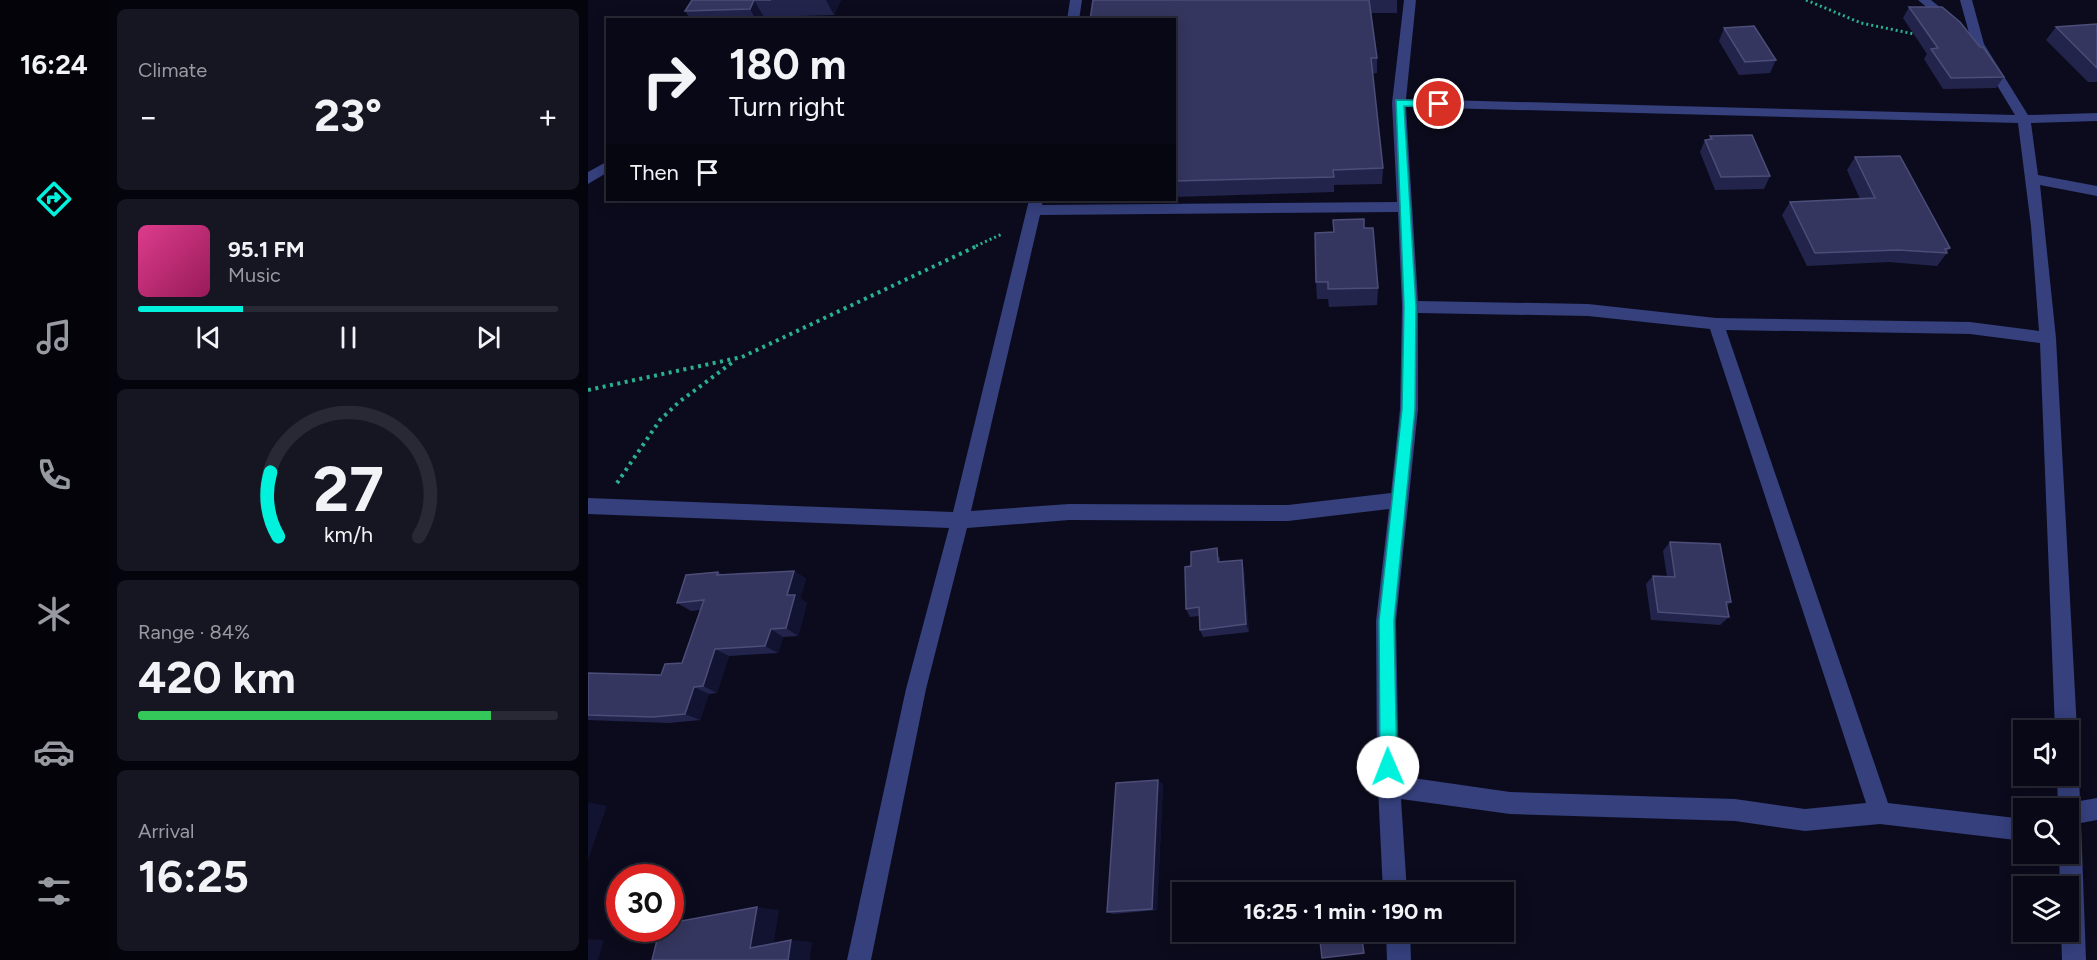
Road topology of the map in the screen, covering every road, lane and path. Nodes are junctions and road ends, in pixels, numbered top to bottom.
1 (1076, 0) edge
2 (1410, 0) edge
3 (1806, 0) edge
4 (1924, 0) edge
5 (1966, 0) edge
6 (1073, 18) edge
7 (1967, 34) junction
8 (1978, 44) junction
9 (1399, 103) junction
10 (2097, 117) edge
11 (2024, 119) junction
12 (606, 166) edge
13 (588, 179) edge
14 (2032, 179) junction
15 (2097, 191) edge
16 (1405, 207) junction
17 (1034, 209) edge
18 (1410, 307) junction
19 (1716, 324) junction
20 (2048, 338) junction
21 (736, 360) junction
22 (588, 390) edge
23 (1399, 500) junction
24 (594, 507) edge
25 (960, 520) junction
26 (2066, 720) edge
27 (1390, 786) junction
28 (2097, 809) edge
29 (1880, 813) junction
30 (2079, 821) edge
31 (2013, 829) edge
32 (2070, 864) edge
33 (1395, 882) edge
34 (1398, 942) edge
35 (859, 960) edge
36 (1399, 960) edge
37 (2074, 960) edge

1 - 6 street
2 - 9 street
3 - 7 path
4 - 7 street
5 - 8 street
7 - 8 street
8 - 11 street
9 - 11 street
9 - 16 street
10 - 11 street
11 - 14 street
12 - 13 street
14 - 15 street
14 - 20 street
16 - 17 street
16 - 18 street
17 - 21 path
17 - 25 street
18 - 19 street
18 - 23 street
19 - 20 street
19 - 29 street
20 - 26 street
21 - 22 path
21 - 24 path
23 - 25 street
23 - 27 street
24 - 25 street
25 - 35 street
27 - 29 street
27 - 33 street
28 - 30 street
29 - 31 street
32 - 37 street
34 - 36 street

